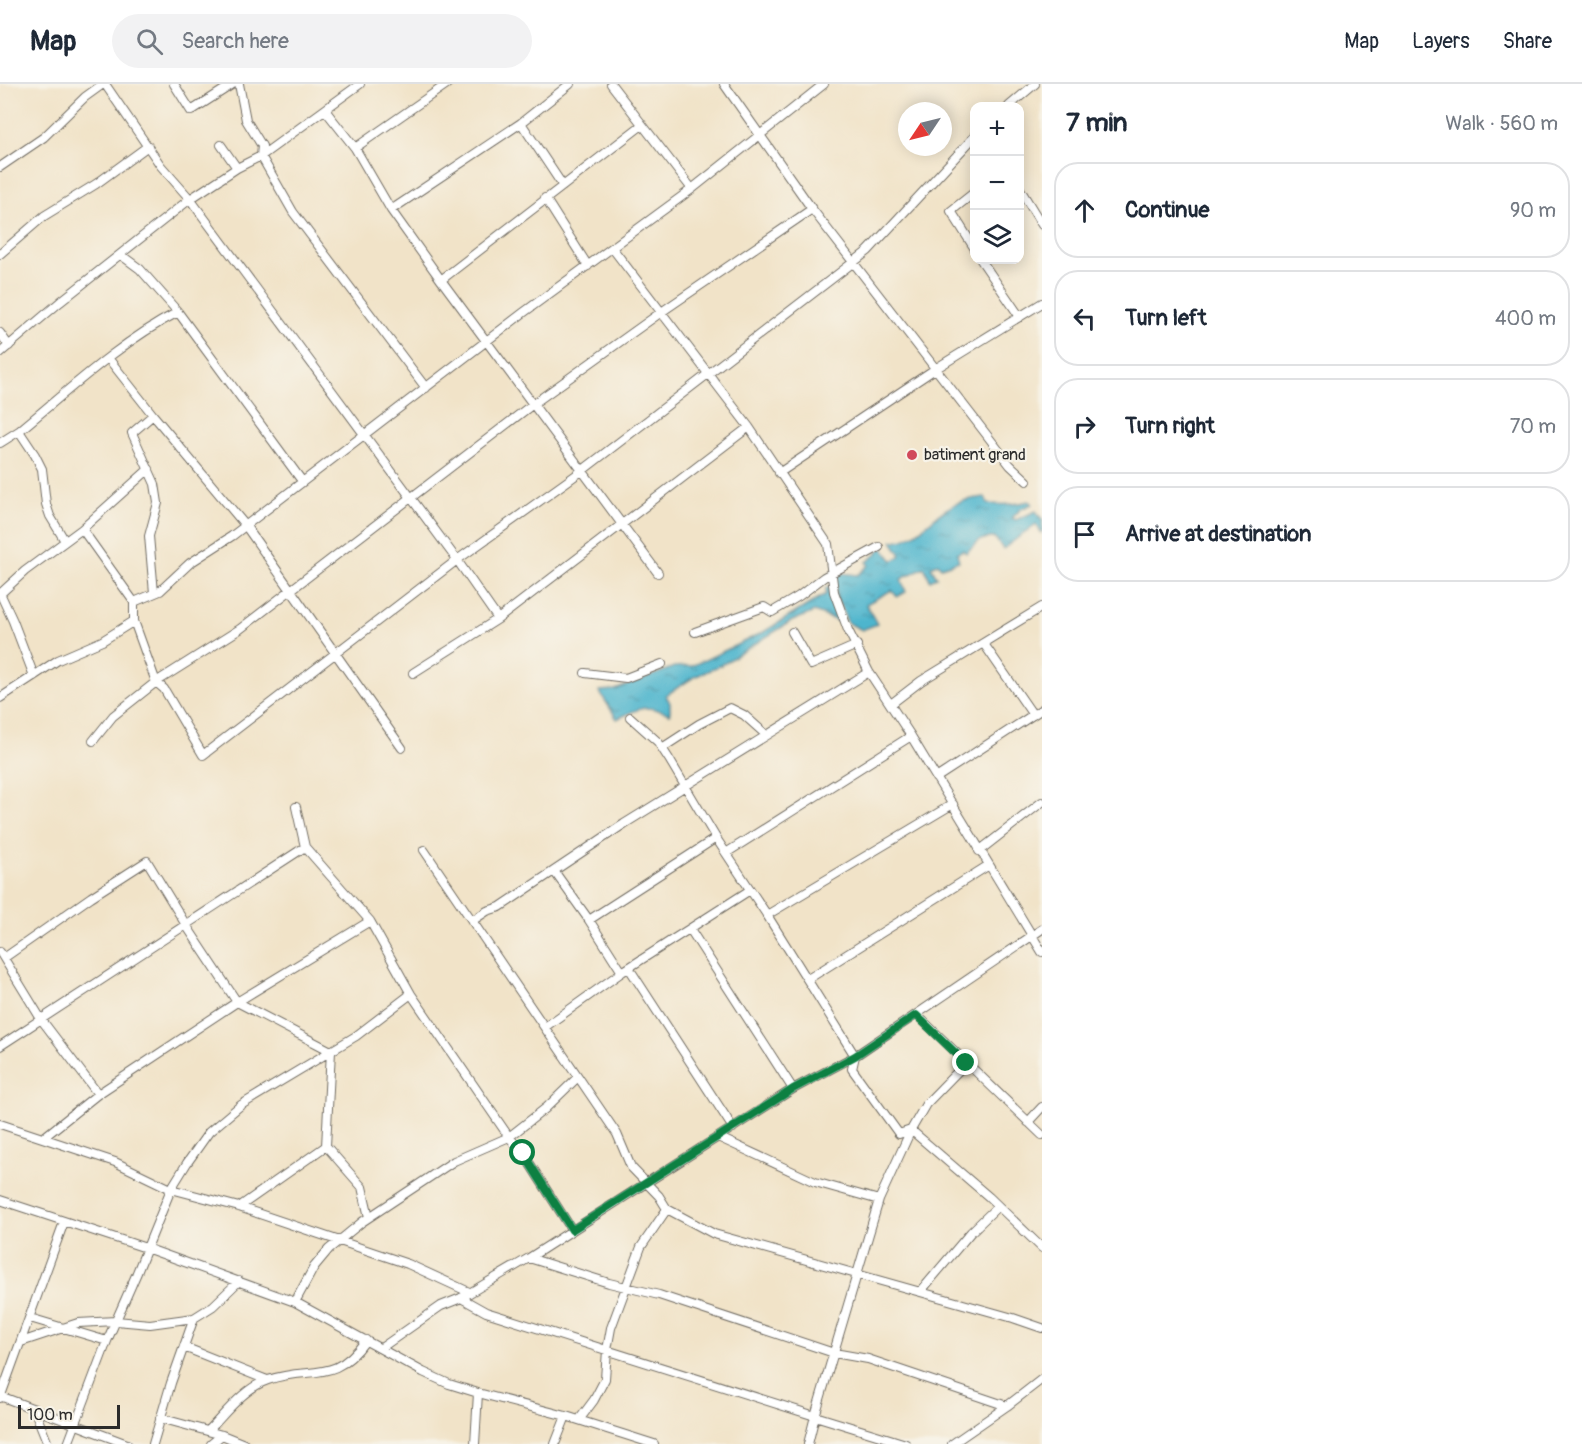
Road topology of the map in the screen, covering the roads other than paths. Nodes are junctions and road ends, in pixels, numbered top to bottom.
1 (104, 84) edge
2 (174, 84) edge
3 (233, 84) edge
4 (239, 84) edge
5 (360, 84) edge
6 (570, 84) edge
7 (611, 84) edge
8 (724, 84) edge
9 (824, 84) edge
10 (1035, 84) edge
11 (443, 85) edge
12 (1014, 102) edge
13 (325, 110) junction
14 (521, 123) junction
15 (642, 125) junction
16 (761, 136) junction
17 (970, 141) edge
18 (221, 144) dead end
19 (148, 146) junction
20 (355, 148) junction
21 (261, 156) junction
22 (0, 167) edge
23 (237, 168) junction
24 (563, 186) junction
25 (692, 189) junction
26 (970, 196) edge
27 (1024, 196) edge
28 (545, 198) junction
29 (190, 199) junction
30 (812, 209) junction
31 (391, 210) junction
32 (1042, 225) edge
33 (970, 241) edge
34 (613, 249) junction
35 (0, 254) edge
36 (121, 255) junction
37 (853, 262) junction
38 (984, 264) edge
39 (588, 266) junction
40 (441, 280) junction
41 (1042, 303) edge
42 (178, 312) junction
43 (660, 313) junction
44 (1020, 317) junction
45 (0, 333) edge
46 (488, 342) junction
47 (9, 346) junction
48 (0, 353) edge
49 (108, 358) junction
50 (935, 369) junction
51 (707, 373) junction
52 (426, 388) junction
53 (533, 404) junction
54 (153, 415) junction
55 (749, 428) junction
56 (19, 431) junction
57 (364, 436) junction
58 (0, 443) edge
59 (148, 469) junction
60 (583, 470) junction
61 (778, 473) junction
62 (302, 481) junction
63 (1027, 481) dead end
64 (411, 498) junction
65 (622, 523) junction
66 (244, 525) junction
67 (82, 529) junction
68 (65, 541) junction
69 (879, 547) dead end
70 (457, 560) junction
71 (658, 573) dead end
72 (832, 573) junction
73 (290, 589) junction
74 (0, 593) edge
75 (154, 593) junction
76 (134, 602) junction
77 (1041, 610) edge
78 (498, 619) junction
79 (134, 621) junction
80 (695, 632) dead end
81 (792, 632) dead end
82 (984, 644) junction
83 (856, 645) junction
84 (336, 654) junction
85 (662, 664) dead end
86 (869, 672) junction
87 (585, 673) dead end
88 (413, 674) dead end
89 (34, 676) junction
90 (156, 682) junction
91 (0, 698) edge
92 (891, 704) junction
93 (1042, 709) edge
94 (1033, 715) junction
95 (630, 717) dead end
96 (763, 732) dead end
97 (911, 736) junction
98 (93, 741) dead end
99 (402, 748) dead end
100 (662, 748) junction
101 (936, 778) junction
102 (686, 785) junction
103 (1042, 802) edge
104 (953, 804) junction
105 (296, 807) dead end
106 (716, 838) junction
107 (305, 847) junction
108 (424, 850) dead end
109 (979, 850) junction
110 (726, 853) junction
111 (989, 865) junction
112 (554, 871) junction
113 (750, 890) junction
114 (767, 915) junction
115 (589, 920) junction
116 (370, 921) junction
117 (472, 921) junction
118 (186, 925) junction
119 (690, 929) junction
120 (1042, 929) edge
121 (1031, 936) junction
122 (1042, 952) edge
123 (2, 955) edge
124 (626, 970) junction
125 (808, 979) junction
126 (411, 994) junction
127 (237, 1002) junction
128 (916, 1015) junction
129 (41, 1019) junction
130 (545, 1027) junction
131 (0, 1046) edge
132 (331, 1051) junction
133 (855, 1056) junction
134 (966, 1063) junction
135 (578, 1077) junction
136 (793, 1089) junction
137 (98, 1094) junction
138 (1042, 1107) edge
139 (1028, 1122) junction
140 (0, 1124) edge
141 (733, 1128) junction
142 (911, 1130) junction
143 (1042, 1135) edge
144 (509, 1137) junction
145 (718, 1137) junction
146 (43, 1138) junction
147 (326, 1146) junction
148 (646, 1184) junction
149 (171, 1189) junction
150 (0, 1200) edge
151 (879, 1200) junction
152 (998, 1206) junction
153 (239, 1207) junction
154 (667, 1209) junction
155 (369, 1217) junction
156 (64, 1222) junction
157 (572, 1230) junction
158 (340, 1240) junction
159 (146, 1248) junction
160 (1042, 1248) edge
161 (529, 1258) junction
162 (858, 1274) junction
163 (239, 1281) junction
164 (625, 1287) junction
165 (470, 1292) junction
166 (921, 1292) junction
167 (461, 1298) junction
168 (295, 1302) junction
169 (30, 1318) junction
170 (194, 1318) junction
171 (116, 1321) junction
172 (63, 1328) junction
173 (1042, 1328) edge
174 (366, 1340) junction
175 (106, 1341) junction
176 (21, 1342) junction
177 (184, 1347) junction
178 (381, 1348) junction
179 (607, 1350) junction
180 (834, 1353) junction
181 (1042, 1378) edge
182 (267, 1380) junction
183 (478, 1393) junction
184 (0, 1397) edge
185 (1007, 1406) junction
186 (33, 1409) junction
187 (566, 1416) junction
188 (815, 1416) junction
189 (160, 1418) junction
190 (579, 1420) junction
191 (75, 1424) junction
192 (208, 1431) junction
193 (222, 1435) junction
194 (634, 1441) edge
195 (48, 1444) edge
196 (68, 1444) edge
197 (127, 1444) edge
198 (153, 1444) edge
199 (211, 1444) edge
200 (244, 1444) edge
201 (475, 1444) edge
202 (555, 1444) edge
203 (654, 1444) edge
204 (808, 1444) edge
205 (906, 1444) edge
206 (952, 1444) edge

1 - 19 street
1 - 22 street
2 - 3 street
4 - 21 street
5 - 13 street
6 - 14 street
7 - 15 street
8 - 16 street
9 - 16 street
10 - 12 street
11 - 20 street
13 - 20 street
13 - 21 street
14 - 24 street
14 - 31 street
15 - 24 street
15 - 25 street
16 - 25 street
16 - 30 street
17 - 37 street
18 - 23 street
19 - 29 street
19 - 35 street
20 - 31 street
21 - 23 street
21 - 52 street
23 - 29 street
24 - 28 street
25 - 34 street
26 - 33 street
27 - 32 street
28 - 39 street
28 - 40 street
29 - 36 street
29 - 57 street
30 - 37 street
30 - 43 street
31 - 40 street
34 - 39 street
34 - 43 street
36 - 42 street
36 - 47 street
37 - 50 street
37 - 51 street
38 - 44 street
39 - 46 street
40 - 46 street
41 - 44 street
42 - 49 street
42 - 62 street
43 - 51 street
43 - 53 street
44 - 50 street
45 - 47 street
46 - 52 street
46 - 53 street
47 - 48 street
49 - 54 street
49 - 56 street
50 - 61 street
50 - 63 street
51 - 55 street
51 - 60 street
52 - 57 street
53 - 60 street
53 - 64 street
54 - 59 street
54 - 66 street
55 - 61 street
55 - 65 street
56 - 58 street
56 - 68 street
57 - 62 street
57 - 64 street
59 - 67 street
59 - 75 street
60 - 65 street
60 - 70 street
61 - 72 street
62 - 66 street
64 - 70 street
64 - 73 street
65 - 71 street
65 - 78 street
66 - 73 street
66 - 75 street
67 - 68 street
67 - 76 street
68 - 74 street
69 - 72 street
70 - 78 street
70 - 84 street
72 - 80 street
72 - 83 street
73 - 84 street
73 - 90 street
74 - 89 street
75 - 76 street
76 - 79 street
77 - 82 street
78 - 88 street
79 - 89 street
79 - 90 street
81 - 83 street
82 - 92 street
82 - 94 street
83 - 86 street
84 - 90 street
84 - 99 street
85 - 87 street
86 - 92 street
86 - 102 street
89 - 91 street
90 - 98 street
92 - 97 street
93 - 94 street
94 - 101 street
95 - 100 street
96 - 100 street
97 - 101 street
97 - 110 street
100 - 102 street
101 - 104 street
102 - 106 street
102 - 112 street
103 - 109 street
104 - 109 street
104 - 114 street
105 - 107 street
106 - 110 street
106 - 115 street
107 - 116 street
107 - 118 street
108 - 117 street
109 - 111 street
110 - 113 street
111 - 121 street
111 - 125 street
112 - 115 street
112 - 117 street
113 - 114 street
113 - 119 street
114 - 125 street
115 - 124 street
116 - 126 street
116 - 127 street
117 - 130 street
118 - 123 street
118 - 127 street
118 - 129 street
119 - 124 street
119 - 136 street
120 - 121 street
121 - 122 street
121 - 128 street
123 - 129 street
124 - 130 street
124 - 141 street
125 - 133 street
126 - 132 street
126 - 144 street
127 - 132 street
127 - 137 street
128 - 133 street
128 - 134 street
129 - 131 street
129 - 137 street
130 - 135 street
132 - 147 street
132 - 149 street
133 - 136 street
133 - 142 street
134 - 139 street
134 - 142 street
135 - 144 street
135 - 148 street
136 - 141 street
137 - 146 street
138 - 139 street
139 - 143 street
140 - 146 street
141 - 145 street
142 - 151 street
142 - 152 street
144 - 155 street
144 - 157 street
145 - 148 street
145 - 151 street
146 - 149 street
147 - 153 street
147 - 155 street
148 - 154 street
148 - 157 street
149 - 153 street
149 - 159 street
150 - 156 street
151 - 162 street
152 - 160 street
152 - 166 street
153 - 158 street
154 - 162 street
154 - 164 street
155 - 158 street
156 - 159 street
156 - 169 street
157 - 161 street
158 - 165 street
158 - 168 street
159 - 163 street
159 - 171 street
161 - 164 street
161 - 165 street
162 - 166 street
162 - 180 street
163 - 168 street
163 - 170 street
164 - 179 street
164 - 180 street
165 - 167 street
166 - 173 street
167 - 178 street
167 - 179 street
168 - 174 street
169 - 172 street
169 - 176 street
170 - 171 street
170 - 177 street
171 - 172 street
171 - 175 street
172 - 175 street
172 - 176 street
174 - 178 street
174 - 182 street
175 - 191 street
176 - 184 street
177 - 182 street
177 - 189 street
178 - 183 street
179 - 188 street
179 - 190 street
180 - 185 street
180 - 188 street
181 - 185 street
182 - 192 street
183 - 187 street
183 - 201 street
184 - 186 street
185 - 206 street
186 - 191 street
186 - 195 street
187 - 190 street
187 - 202 street
188 - 204 street
188 - 205 street
189 - 192 street
189 - 198 street
190 - 194 street
191 - 196 street
191 - 197 street
192 - 193 street
193 - 199 street
193 - 200 street
194 - 203 street

